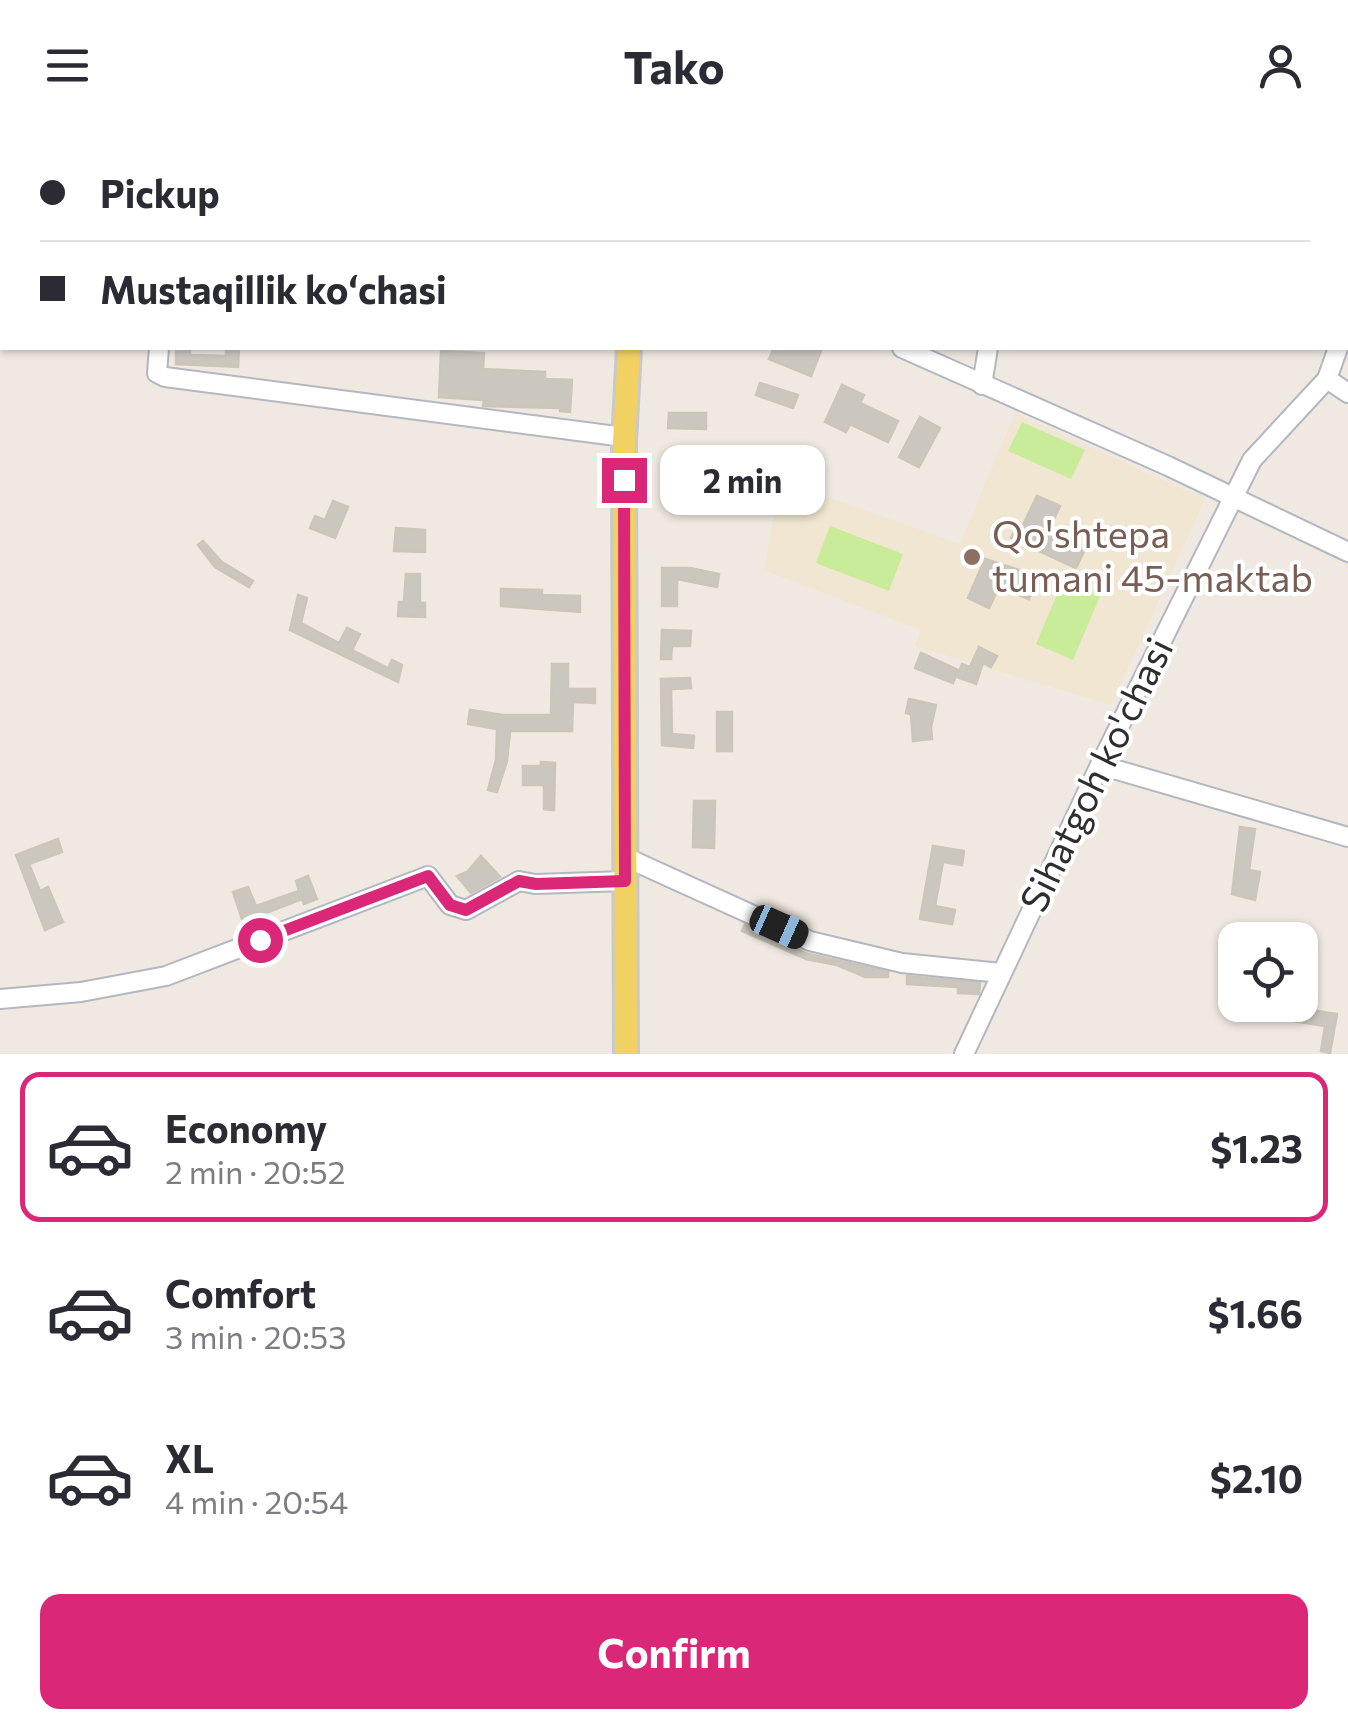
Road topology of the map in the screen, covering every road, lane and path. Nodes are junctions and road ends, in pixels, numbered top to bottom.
1 (159, 350) edge
2 (629, 350) edge
3 (906, 350) edge
4 (988, 350) edge
5 (1337, 350) edge
6 (1327, 378) junction
7 (982, 385) junction
8 (1348, 392) edge
9 (624, 437) junction
10 (1232, 498) junction
11 (1348, 552) edge
12 (1100, 766) junction
13 (1348, 838) edge
14 (625, 857) junction
15 (625, 881) junction
16 (1001, 973) junction
17 (0, 1000) edge
18 (626, 1054) edge
19 (964, 1054) edge

1 - 9 street
2 - 9 main road
3 - 7 street
4 - 7 street
5 - 6 street, Sihatgoh ko'chasi
6 - 8 street
6 - 10 street, Sihatgoh ko'chasi
7 - 10 street
9 - 14 main road
10 - 11 street
10 - 12 street, Sihatgoh ko'chasi
12 - 13 street
12 - 16 street, Sihatgoh ko'chasi
14 - 15 main road
14 - 16 street
15 - 17 street
15 - 18 main road
16 - 19 street, Sihatgoh ko'chasi

